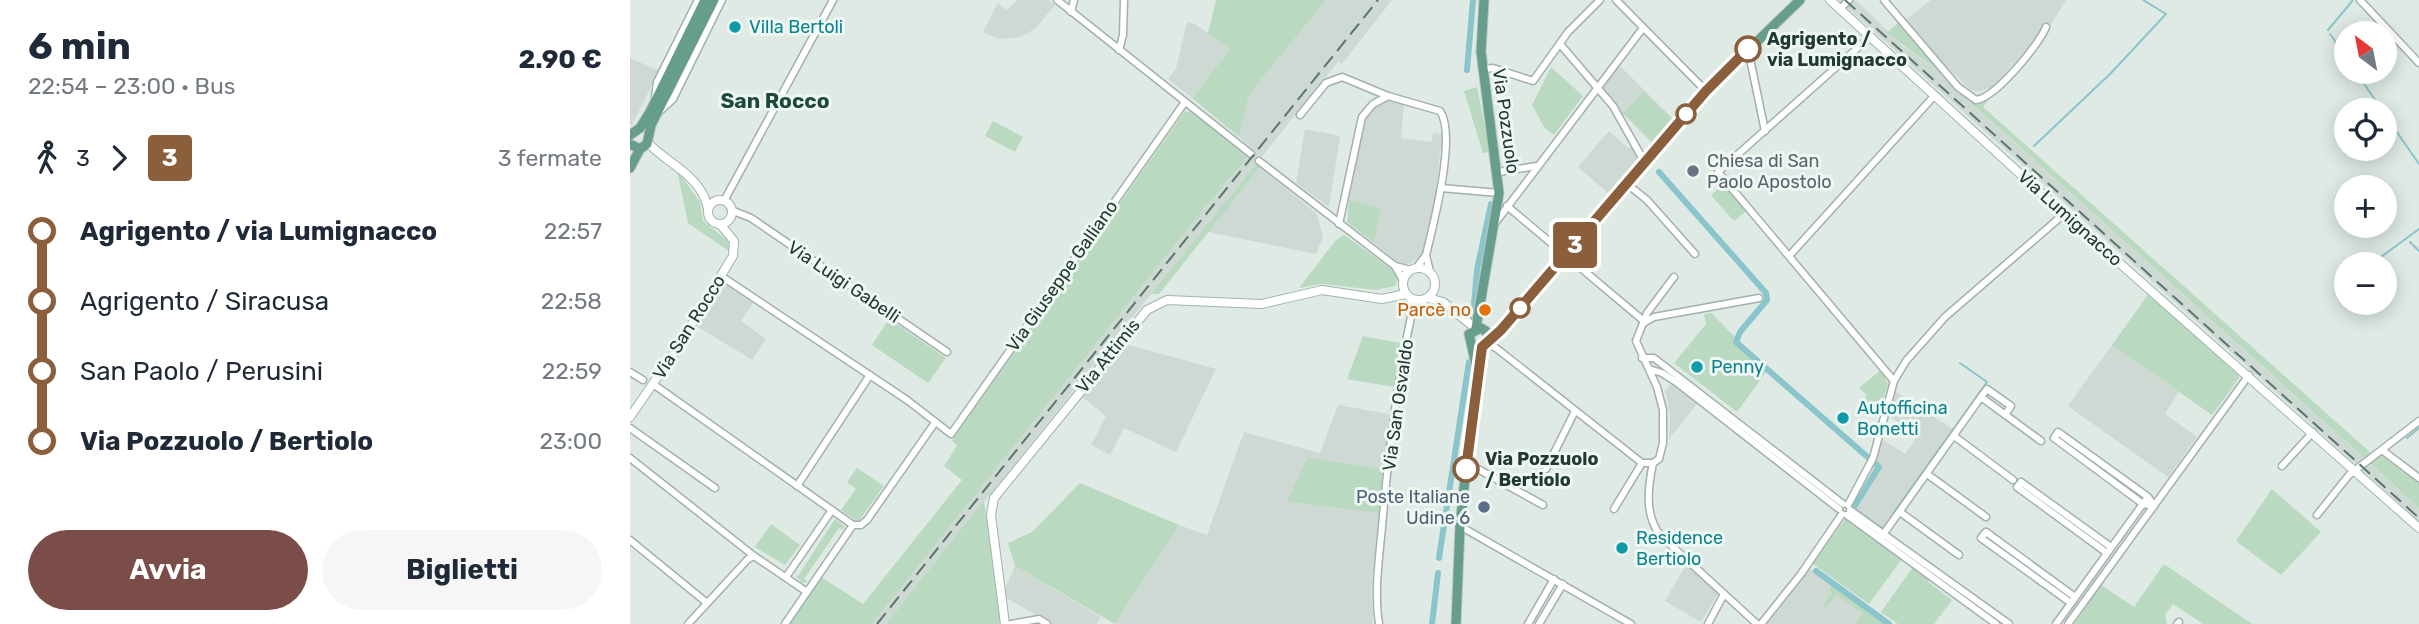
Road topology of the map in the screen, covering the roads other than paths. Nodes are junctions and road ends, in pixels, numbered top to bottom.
1 (698, 0) edge
2 (705, 0) edge
3 (714, 0) edge
4 (722, 0) edge
5 (833, 0) edge
6 (1057, 0) edge
7 (1074, 0) edge
8 (1125, 0) edge
9 (1484, 0) edge
10 (1600, 0) edge
11 (1616, 0) edge
12 (1800, 0) edge
13 (1830, 0) edge
14 (1849, 0) edge
15 (1884, 0) edge
16 (2360, 0) edge
17 (1840, 9) junction
18 (1071, 12) junction
19 (2046, 27) dead end
20 (1643, 28) junction
21 (1870, 37) junction
22 (1560, 44) junction
23 (1748, 49) junction
24 (1119, 50) junction
25 (2419, 63) edge
26 (1482, 69) junction
27 (1597, 86) junction
28 (1372, 90) junction
29 (1706, 91) junction
30 (1936, 95) junction
31 (1388, 96) junction
32 (1185, 102) junction
33 (1369, 107) junction
34 (655, 109) junction
35 (1300, 115) dead end
36 (1765, 131) junction
37 (637, 140) edge
38 (1251, 154) dead end
39 (1259, 161) dead end
40 (1645, 163) junction
41 (1537, 166) junction
42 (630, 168) edge
43 (1498, 172) junction
44 (1627, 184) junction
45 (1441, 188) junction
46 (1499, 193) junction
47 (704, 194) junction
48 (1507, 206) junction
49 (708, 209) junction
50 (725, 209) junction
51 (2064, 214) junction
52 (1496, 222) junction
53 (1339, 224) junction
54 (1695, 254) dead end
55 (1426, 255) junction
56 (1790, 255) junction
57 (1565, 257) junction
58 (1395, 266) junction
59 (1413, 269) junction
60 (1430, 272) junction
61 (720, 276) junction
62 (1674, 277) dead end
63 (1435, 288) junction
64 (1406, 290) junction
65 (1759, 298) dead end
66 (1425, 299) junction
67 (1443, 303) junction
68 (1412, 312) junction
69 (1645, 322) junction
70 (1473, 330) junction
71 (1482, 344) junction
72 (947, 352) dead end
73 (1642, 358) junction
74 (1649, 369) junction
75 (630, 372) edge
76 (870, 375) junction
77 (2249, 375) junction
78 (643, 380) dead end
79 (1674, 381) junction
80 (1894, 381) junction
81 (653, 384) junction
82 (1657, 387) junction
83 (1575, 411) junction
84 (630, 417) edge
85 (2419, 421) edge
86 (934, 424) junction
87 (630, 428) edge
88 (2313, 432) junction
89 (1954, 436) junction
90 (2041, 441) dead end
91 (2382, 450) junction
92 (630, 458) edge
93 (1467, 463) junction
94 (1642, 463) junction
95 (1653, 463) junction
96 (2282, 466) dead end
97 (1546, 470) dead end
98 (2355, 470) junction
99 (1927, 474) junction
100 (2419, 478) edge
101 (2013, 480) dead end
102 (797, 486) junction
103 (715, 488) dead end
104 (2148, 497) junction
105 (2143, 504) junction
106 (1543, 505) dead end
107 (2154, 506) junction
108 (1614, 509) dead end
109 (832, 510) junction
110 (1845, 510) junction
111 (1900, 512) junction
112 (2317, 515) dead end
113 (1986, 517) dead end
114 (853, 525) junction
115 (1460, 526) junction
116 (2419, 528) edge
117 (1882, 536) junction
118 (630, 540) edge
119 (2109, 550) junction
120 (1959, 555) dead end
121 (754, 556) junction
122 (786, 577) junction
123 (1554, 579) junction
124 (1563, 583) junction
125 (807, 592) junction
126 (1724, 594) junction
127 (2073, 600) junction
128 (707, 603) junction
129 (688, 624) edge
130 (785, 624) edge
131 (1005, 624) edge
132 (1011, 624) edge
133 (1046, 624) edge
134 (1379, 624) edge
135 (1456, 624) edge
136 (1528, 624) edge
137 (1539, 624) edge
138 (1631, 624) edge
139 (1707, 624) edge
140 (1759, 624) edge
141 (1996, 624) edge
142 (2009, 624) edge
143 (2056, 624) edge
144 (2068, 624) edge

1 - 34 street
2 - 34 main road
3 - 34 main road
4 - 34 street
5 - 50 street
6 - 18 street
7 - 18 street
8 - 24 street
9 - 26 main road, Via Pozzuolo
10 - 22 street
11 - 20 street
12 - 23 main road
13 - 17 street, Via Lumignacco
14 - 17 street
15 - 19 street
16 - 25 street
17 - 21 street, Via Lumignacco
18 - 24 street
20 - 27 street
20 - 29 street
21 - 30 street, Via Lumignacco
21 - 36 street
22 - 26 street
22 - 27 street
23 - 29 main road
23 - 36 street
24 - 32 street
26 - 43 main road, Via Pozzuolo
27 - 40 street
27 - 41 street
28 - 31 street
28 - 33 street
28 - 35 street
29 - 40 main road
30 - 51 street, Via Lumignacco
30 - 56 street
31 - 33 street
31 - 45 street
32 - 38 street
32 - 86 street, Via Giuseppe Galliano
33 - 53 street
34 - 37 main road
36 - 56 street
37 - 42 main road
37 - 47 street
39 - 53 street
40 - 44 main road
41 - 43 street
41 - 48 street
43 - 46 main road, Via Pozzuolo
44 - 54 street
44 - 57 main road
45 - 46 street
45 - 55 street
46 - 52 main road, Via Pozzuolo
47 - 49 street
47 - 50 street
48 - 52 street
48 - 57 street
49 - 50 street
49 - 50 street
50 - 61 street, Via San Rocco
50 - 72 street, Via Luigi Gabelli
51 - 77 street, Via Lumignacco
51 - 80 street
52 - 70 main road, Via Pozzuolo
53 - 58 street
55 - 59 street
55 - 60 street
56 - 80 street
57 - 69 street
57 - 71 main road
58 - 59 street
58 - 64 street
59 - 60 street
59 - 64 street
60 - 63 street
61 - 76 street
61 - 81 street, Via San Rocco
62 - 69 street
63 - 66 street
63 - 67 street
64 - 66 street
64 - 68 street, Via San Osvaldo
64 - 131 street, Via Attimis
65 - 69 street
66 - 67 street
66 - 68 street, Via San Osvaldo
67 - 70 street
68 - 134 street, Via San Osvaldo
69 - 73 street
70 - 71 main road
70 - 71 main road
71 - 83 street
71 - 93 main road
73 - 74 street
73 - 110 street
74 - 79 street
74 - 82 street
75 - 78 street
76 - 86 street
76 - 102 street
77 - 88 street, Via Lumignacco
77 - 107 street
79 - 82 street
79 - 110 street
80 - 110 street
81 - 84 street, Via San Rocco
81 - 102 street
82 - 95 street
83 - 94 street
83 - 97 street
85 - 91 street
86 - 114 street
87 - 103 street
88 - 96 street
88 - 98 street, Via Lumignacco
89 - 90 street
89 - 99 street
89 - 101 street
91 - 98 street
91 - 100 street
92 - 121 street
93 - 106 street
93 - 115 main road
94 - 95 street
94 - 108 street
95 - 126 street
98 - 112 street
98 - 116 street, Via Lumignacco
99 - 111 street
99 - 113 street
102 - 109 street
104 - 105 street
104 - 105 street
104 - 107 street
105 - 107 street
105 - 119 street
107 - 144 street
109 - 114 street
109 - 122 street
110 - 117 street
110 - 140 street
111 - 117 street
111 - 120 street
114 - 125 street
115 - 123 street
115 - 135 main road
117 - 141 street
117 - 142 street
118 - 128 street
119 - 119 street
119 - 127 street
121 - 122 street
121 - 128 street
122 - 125 street
123 - 124 street
123 - 136 street
124 - 137 street
124 - 138 street
125 - 130 street
126 - 139 street
126 - 140 street
127 - 127 street
127 - 143 street
128 - 129 street
132 - 133 street

